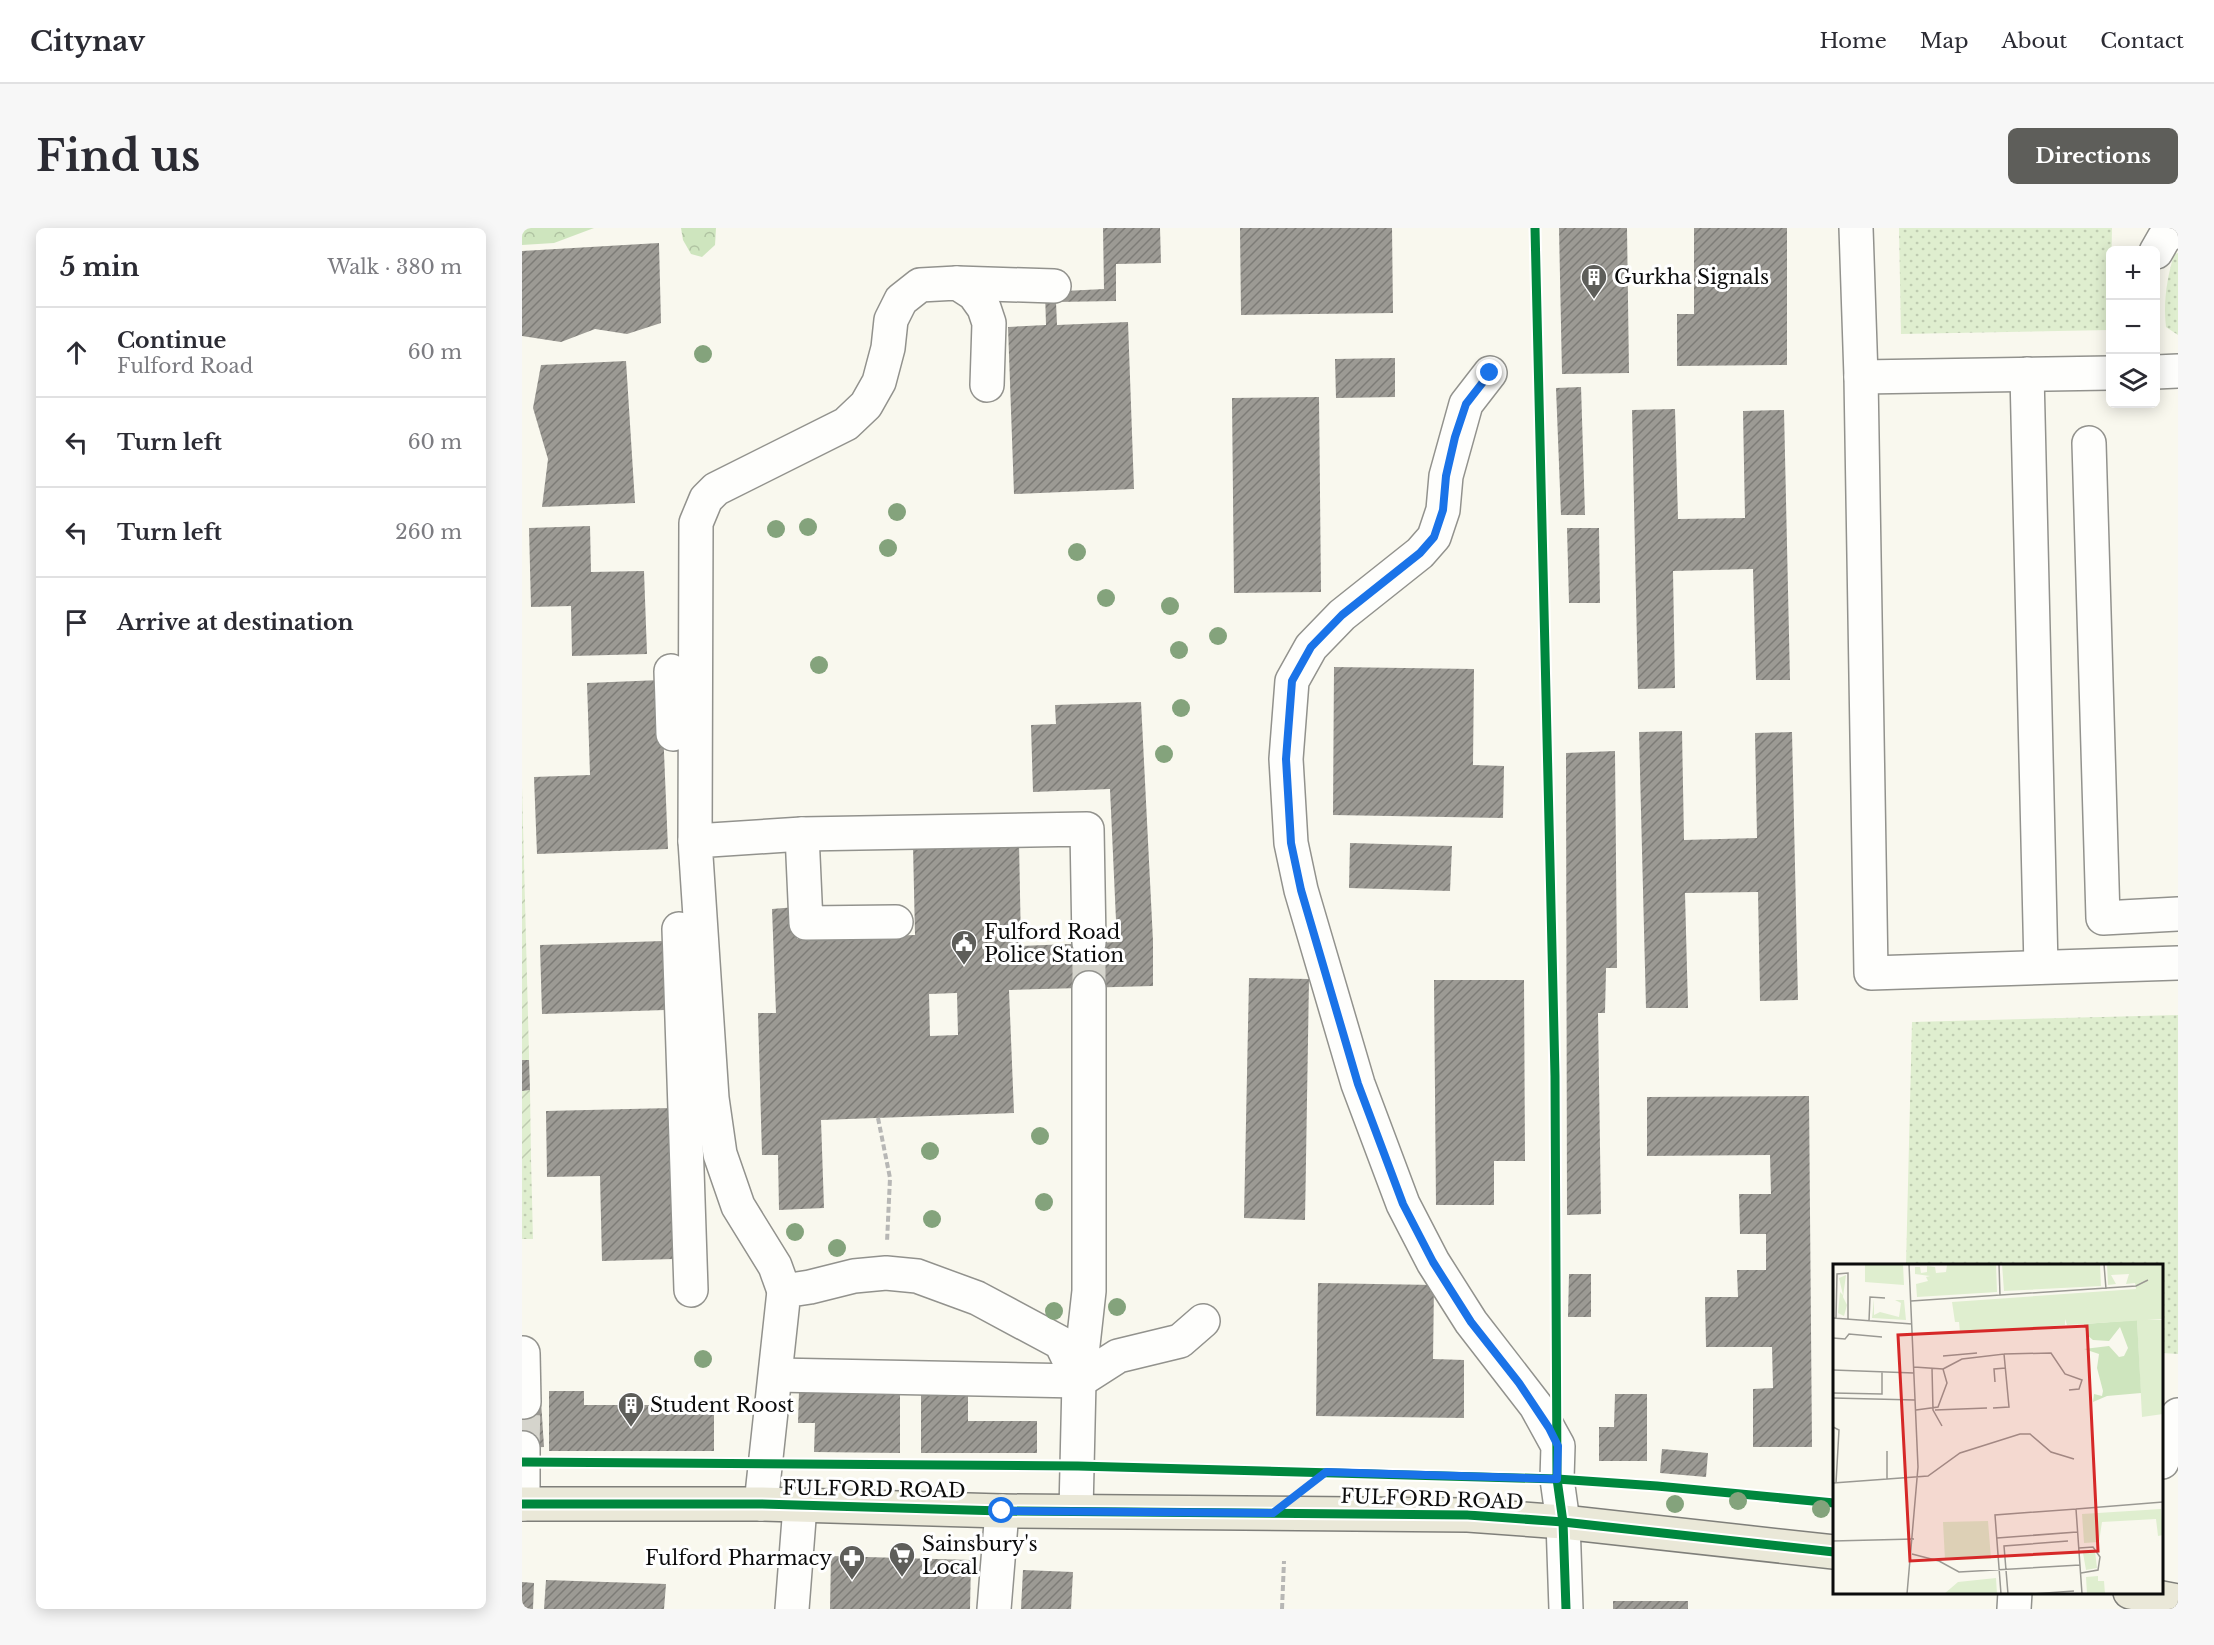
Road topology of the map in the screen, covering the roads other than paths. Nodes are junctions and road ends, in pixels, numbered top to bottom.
1 (1856, 228) edge
2 (2178, 228) edge
3 (2159, 246) edge
4 (957, 283) junction
5 (1054, 286) dead end
6 (2178, 371) edge
7 (2106, 372) edge
8 (2160, 372) edge
9 (1490, 373) dead end
10 (2027, 374) junction
11 (1861, 377) junction
12 (987, 385) dead end
13 (2089, 443) dead end
14 (671, 671) dead end
15 (802, 834) junction
16 (695, 841) junction
17 (2178, 914) edge
18 (896, 922) dead end
19 (1089, 943) tunnel mouth
20 (2178, 963) edge
21 (2041, 967) junction
22 (1089, 988) tunnel mouth
23 (691, 1290) dead end
24 (784, 1291) junction
25 (1203, 1321) dead end
26 (524, 1353) edge
27 (776, 1375) junction
28 (1079, 1381) junction
29 (524, 1402) dead end
30 (2178, 1415) edge
31 (523, 1448) edge
32 (2163, 1459) edge
33 (522, 1504) edge
34 (761, 1504) junction
35 (800, 1506) junction
36 (1002, 1511) junction
37 (1076, 1511) junction
38 (1563, 1522) junction
39 (1833, 1552) edge
40 (2015, 1594) edge
41 (2136, 1594) edge
42 (2178, 1601) edge
43 (792, 1609) edge
44 (994, 1609) edge
45 (1566, 1609) edge
46 (2014, 1609) edge

1 - 11 street
2 - 3 street
4 - 5 street
4 - 12 street
4 - 16 street
6 - 8 street
7 - 10 street
9 - 38 street
10 - 11 street
10 - 21 street
11 - 21 street
13 - 17 street
14 - 23 street
15 - 16 street
15 - 18 street
15 - 19 street
16 - 24 street
20 - 21 street
22 - 28 street
24 - 27 street
24 - 28 street
25 - 28 street
26 - 29 street
27 - 28 street
27 - 34 street
28 - 37 street
30 - 32 street
31 - 33 street
33 - 34 main road, FULFORD ROAD
34 - 35 main road, FULFORD ROAD
35 - 36 main road, FULFORD ROAD
35 - 43 street
36 - 37 main road, FULFORD ROAD
36 - 44 street
37 - 38 main road, FULFORD ROAD
38 - 39 main road, FULFORD ROAD
38 - 45 street
40 - 46 street
41 - 42 main road

